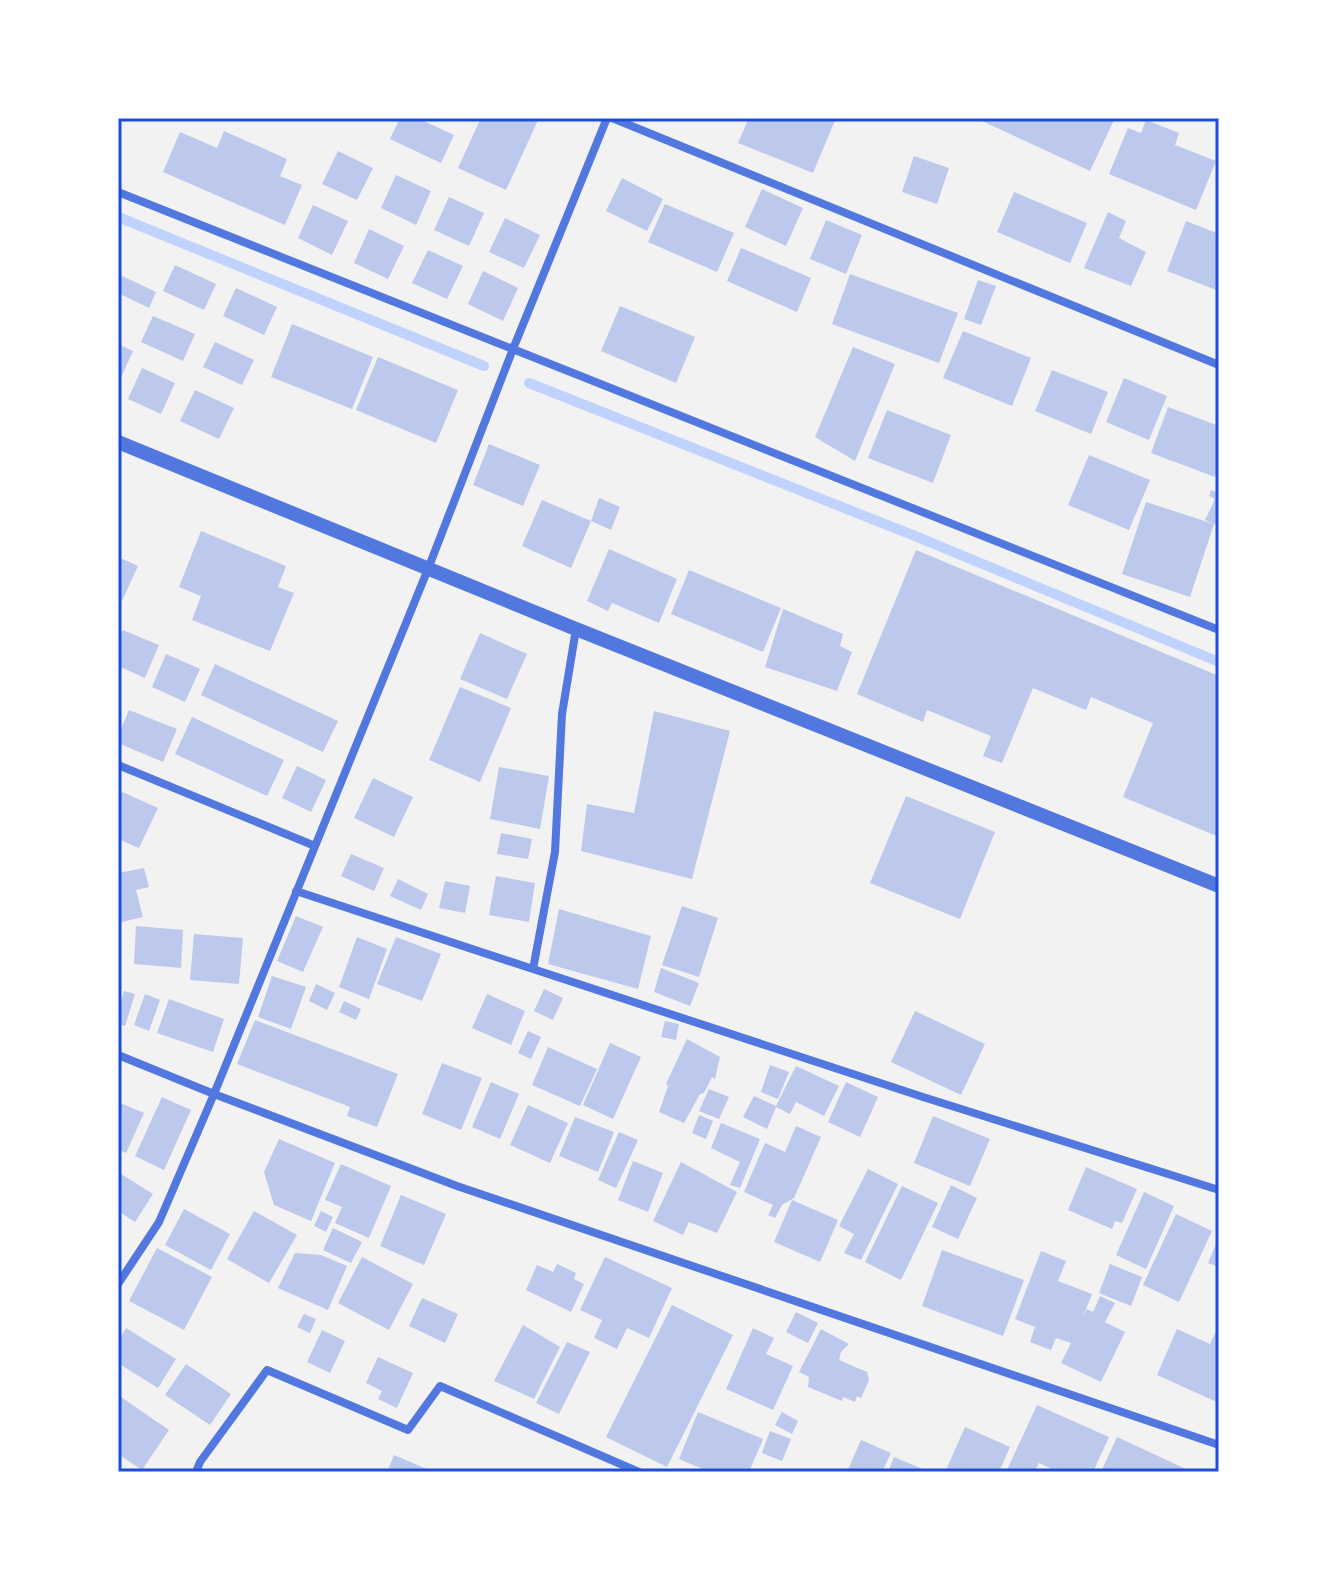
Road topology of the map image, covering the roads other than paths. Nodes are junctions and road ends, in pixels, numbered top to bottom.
1 (609, 118) edge
2 (118, 192) edge
3 (513, 349) junction
4 (1219, 365) edge
5 (118, 442) edge
6 (428, 569) junction
7 (576, 629) junction
8 (1219, 630) edge
9 (118, 765) edge
10 (315, 846) junction
11 (1219, 886) edge
12 (296, 891) junction
13 (533, 969) junction
14 (118, 1055) edge
15 (214, 1094) junction
16 (1219, 1190) edge
17 (118, 1284) edge
18 (1219, 1445) edge
19 (196, 1472) edge
20 (639, 1472) edge

1 - 3 street
1 - 4 street
2 - 3 street
3 - 6 street
3 - 8 street
5 - 6 street
6 - 7 street
6 - 10 street
7 - 11 street
7 - 13 street
9 - 10 street
10 - 12 street
12 - 13 street
12 - 15 street
13 - 16 street
14 - 15 street
15 - 17 street
15 - 18 street
19 - 20 street

